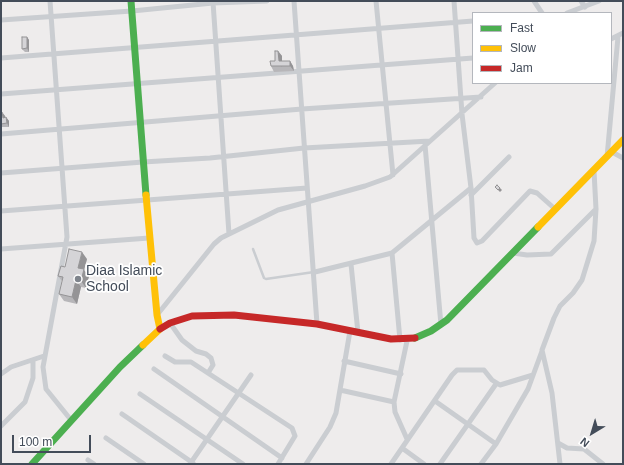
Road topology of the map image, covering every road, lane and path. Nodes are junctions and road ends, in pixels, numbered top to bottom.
1 (50, 1) edge
2 (132, 1) edge
3 (267, 1) edge
4 (294, 1) edge
5 (376, 1) edge
6 (454, 1) edge
7 (534, 1) edge
8 (581, 1) edge
9 (599, 1) edge
10 (213, 2) edge
11 (585, 7) junction
12 (132, 11) junction
13 (541, 12) edge
14 (570, 12) edge
15 (51, 16) junction
16 (1, 20) edge
17 (472, 21) edge
18 (455, 23) junction
19 (378, 28) junction
20 (623, 33) edge
21 (297, 36) junction
22 (618, 37) junction
23 (612, 39) edge
24 (215, 41) junction
25 (135, 48) junction
26 (53, 53) junction
27 (1, 58) edge
28 (472, 58) edge
29 (458, 59) junction
30 (382, 65) junction
31 (299, 72) junction
32 (218, 77) junction
33 (137, 83) junction
34 (494, 84) edge
35 (57, 89) junction
36 (1, 94) edge
37 (480, 97) junction
38 (461, 98) junction
39 (386, 104) junction
40 (302, 109) junction
41 (462, 114) junction
42 (221, 116) junction
43 (140, 123) junction
44 (60, 131) junction
45 (1, 134) edge
46 (623, 140) edge
47 (430, 141) junction
48 (388, 144) junction
49 (425, 145) junction
50 (304, 148) junction
51 (610, 155) junction
52 (224, 157) junction
53 (509, 157) dead end
54 (623, 158) edge
55 (143, 162) junction
56 (62, 168) junction
57 (594, 171) junction
58 (1, 174) edge
59 (393, 175) junction
60 (307, 188) junction
61 (471, 188) junction
62 (226, 192) junction
63 (471, 195) junction
64 (146, 199) junction
65 (308, 202) junction
66 (65, 206) junction
67 (555, 209) junction
68 (596, 209) junction
69 (1, 211) edge
70 (431, 223) junction
71 (229, 234) junction
72 (149, 238) junction
73 (66, 245) junction
74 (1, 248) edge
75 (253, 249) dead end
76 (392, 253) junction
77 (513, 253) junction
78 (351, 264) junction
79 (314, 272) junction
80 (157, 315) junction
81 (170, 324) junction
82 (318, 324) junction
83 (441, 325) junction
84 (160, 329) junction
85 (350, 331) junction
86 (358, 333) junction
87 (403, 340) junction
88 (542, 350) junction
89 (44, 356) junction
90 (165, 356) dead end
91 (33, 360) junction
92 (344, 361) junction
93 (154, 369) dead end
94 (208, 373) junction
95 (1, 374) edge
96 (401, 374) junction
97 (251, 375) dead end
98 (532, 375) junction
99 (496, 384) junction
100 (340, 390) junction
101 (140, 394) dead end
102 (238, 394) junction
103 (435, 401) junction
104 (394, 402) junction
105 (122, 414) dead end
106 (221, 418) junction
107 (71, 420) junction
108 (467, 424) junction
109 (1, 426) edge
110 (106, 438) dead end
111 (207, 439) junction
112 (407, 439) junction
113 (558, 443) junction
114 (496, 444) junction
115 (402, 448) junction
116 (282, 458) junction
117 (88, 460) dead end
118 (192, 463) edge
119 (32, 464) edge
120 (94, 464) edge
121 (144, 464) edge
122 (243, 464) edge
123 (278, 464) edge
124 (306, 464) edge
125 (391, 464) edge
126 (424, 464) edge
127 (440, 464) edge
128 (481, 464) edge
129 (560, 464) edge
130 (603, 464) edge

1 - 15 street
2 - 12 street
3 - 10 street
4 - 21 street
5 - 19 street
6 - 18 street
7 - 13 street
8 - 11 street
9 - 11 street
10 - 12 street
10 - 24 street
11 - 14 street
12 - 15 street
12 - 25 street
15 - 16 street
15 - 26 street
17 - 18 street
18 - 19 street
18 - 29 street
19 - 21 street
19 - 30 street
20 - 22 street
21 - 24 street
21 - 31 street
22 - 23 street
22 - 51 street
24 - 25 street
24 - 32 street
25 - 26 street
25 - 33 street
26 - 27 street
26 - 35 street
28 - 29 street
29 - 30 street
29 - 38 street
30 - 31 street
30 - 39 street
31 - 32 street
31 - 40 street
32 - 33 street
32 - 42 street
33 - 35 street
33 - 43 street
34 - 37 street
35 - 36 street
35 - 44 street
37 - 38 street
37 - 41 street
38 - 39 street
38 - 41 street
39 - 40 street
39 - 48 street
40 - 42 street
40 - 50 street
41 - 47 street
41 - 61 street
42 - 43 street
42 - 52 street
43 - 44 street
43 - 55 street
44 - 45 street
44 - 56 street
46 - 51 street
47 - 48 street
47 - 49 street
48 - 50 street
48 - 59 street
49 - 59 street
49 - 70 street
50 - 52 street
50 - 60 street
51 - 54 street
51 - 57 street
52 - 55 street
52 - 62 street
53 - 63 street
55 - 56 street
55 - 64 street
56 - 58 street
56 - 66 street
57 - 67 street
57 - 68 street
59 - 65 street
60 - 62 street
60 - 65 street
61 - 63 street
61 - 70 street
62 - 64 street
62 - 71 street
63 - 67 street
64 - 66 street
64 - 72 street
65 - 71 street
65 - 79 street
66 - 69 street
66 - 73 street
67 - 77 street
68 - 77 street
68 - 88 street
70 - 76 street
70 - 83 street
71 - 80 street
72 - 73 street
72 - 80 street
73 - 74 street
73 - 89 street
75 - 79 lane
76 - 78 street
76 - 87 street
77 - 83 street
78 - 79 street
78 - 86 street
79 - 82 street
80 - 84 street
81 - 82 street
81 - 84 street
81 - 94 street
82 - 85 street
83 - 87 street
84 - 107 street
85 - 86 street
85 - 92 street
86 - 87 street
87 - 96 street
88 - 98 street
88 - 113 street
89 - 91 street
89 - 107 street
90 - 94 street
91 - 95 street
91 - 109 street
92 - 96 street
92 - 100 street
93 - 106 street
94 - 102 street
96 - 104 street
97 - 102 street
98 - 99 street
98 - 114 street
99 - 103 street
99 - 108 street
100 - 104 street
100 - 124 street
101 - 111 street
102 - 106 street
102 - 116 street
103 - 108 street
103 - 112 street
104 - 112 street
105 - 118 street
106 - 111 street
106 - 116 street
107 - 119 street
108 - 114 street
108 - 127 street
110 - 121 street
111 - 118 street
111 - 122 street
112 - 115 street
113 - 129 street
113 - 130 street
114 - 128 street
115 - 125 street
115 - 126 street
116 - 123 street
117 - 120 street

